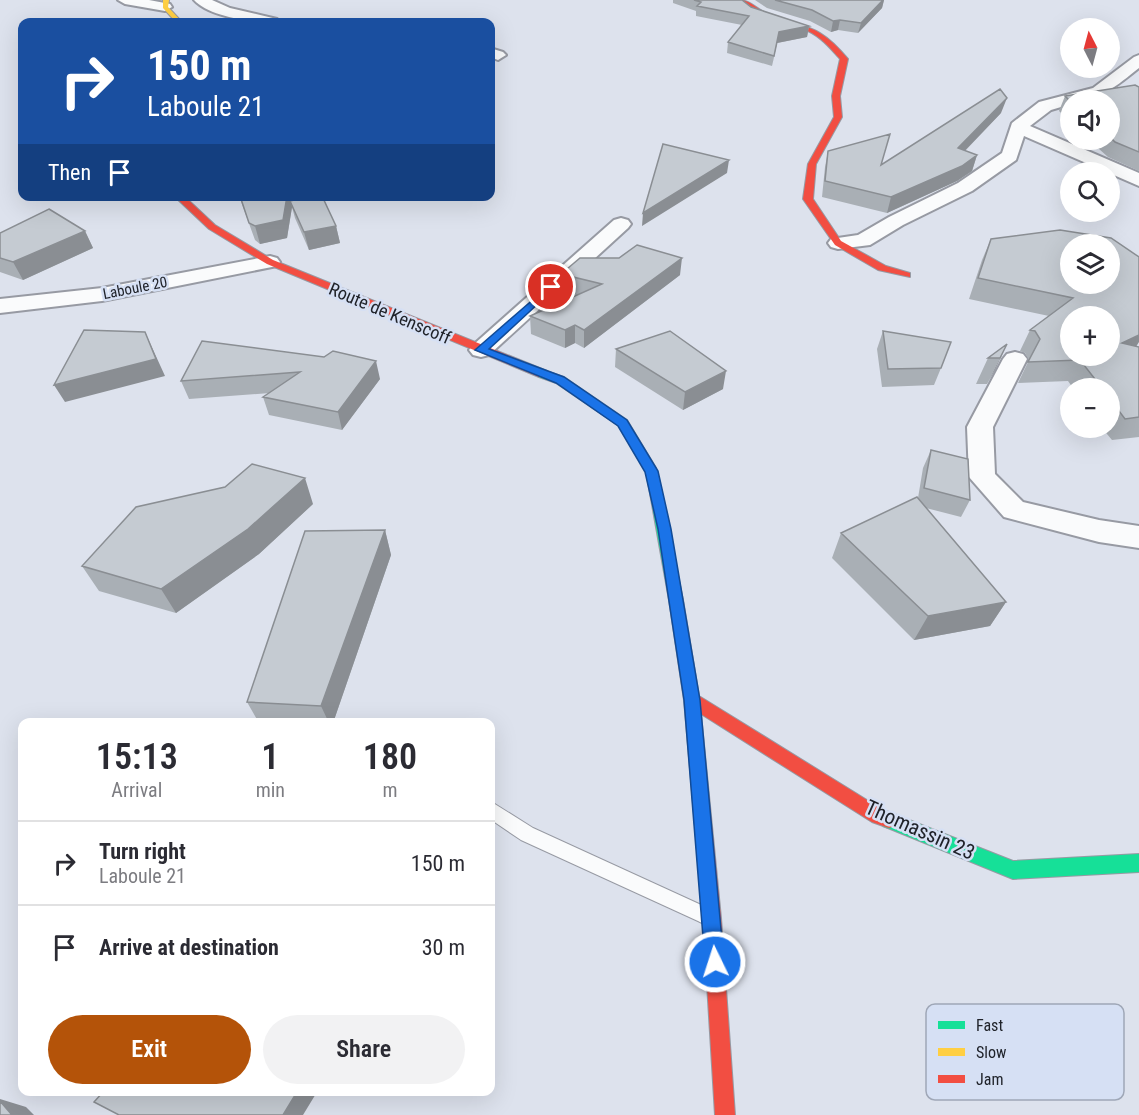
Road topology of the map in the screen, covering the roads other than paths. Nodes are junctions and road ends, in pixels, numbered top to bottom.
1 (125, 0) edge
2 (201, 0) edge
3 (743, 0) edge
4 (166, 3) edge
5 (176, 18) edge
6 (256, 18) edge
7 (1139, 60) edge
8 (1018, 127) junction
9 (1139, 180) edge
10 (183, 201) edge
11 (621, 224) dead end
12 (838, 243) junction
13 (270, 262) junction
14 (906, 275) dead end
15 (0, 306) edge
16 (481, 350) junction
17 (1015, 359) dead end
18 (1139, 537) edge
19 (692, 700) junction
20 (495, 812) edge
21 (1139, 863) edge
22 (712, 918) junction
23 (725, 1115) edge

1 - 4 street
2 - 6 street
3 - 12 main road
4 - 5 main road
7 - 8 street
8 - 9 street
8 - 12 street
10 - 13 main road, Route de Kenscoff
11 - 16 street
12 - 14 main road
13 - 15 street, Laboule 20
13 - 16 main road, Route de Kenscoff
16 - 19 main road, Route de Kenscoff
17 - 18 street
19 - 21 main road, Thomassin 23
19 - 22 main road, Route de Kenscoff
20 - 22 lane
22 - 23 main road, Route de Kenscoff

